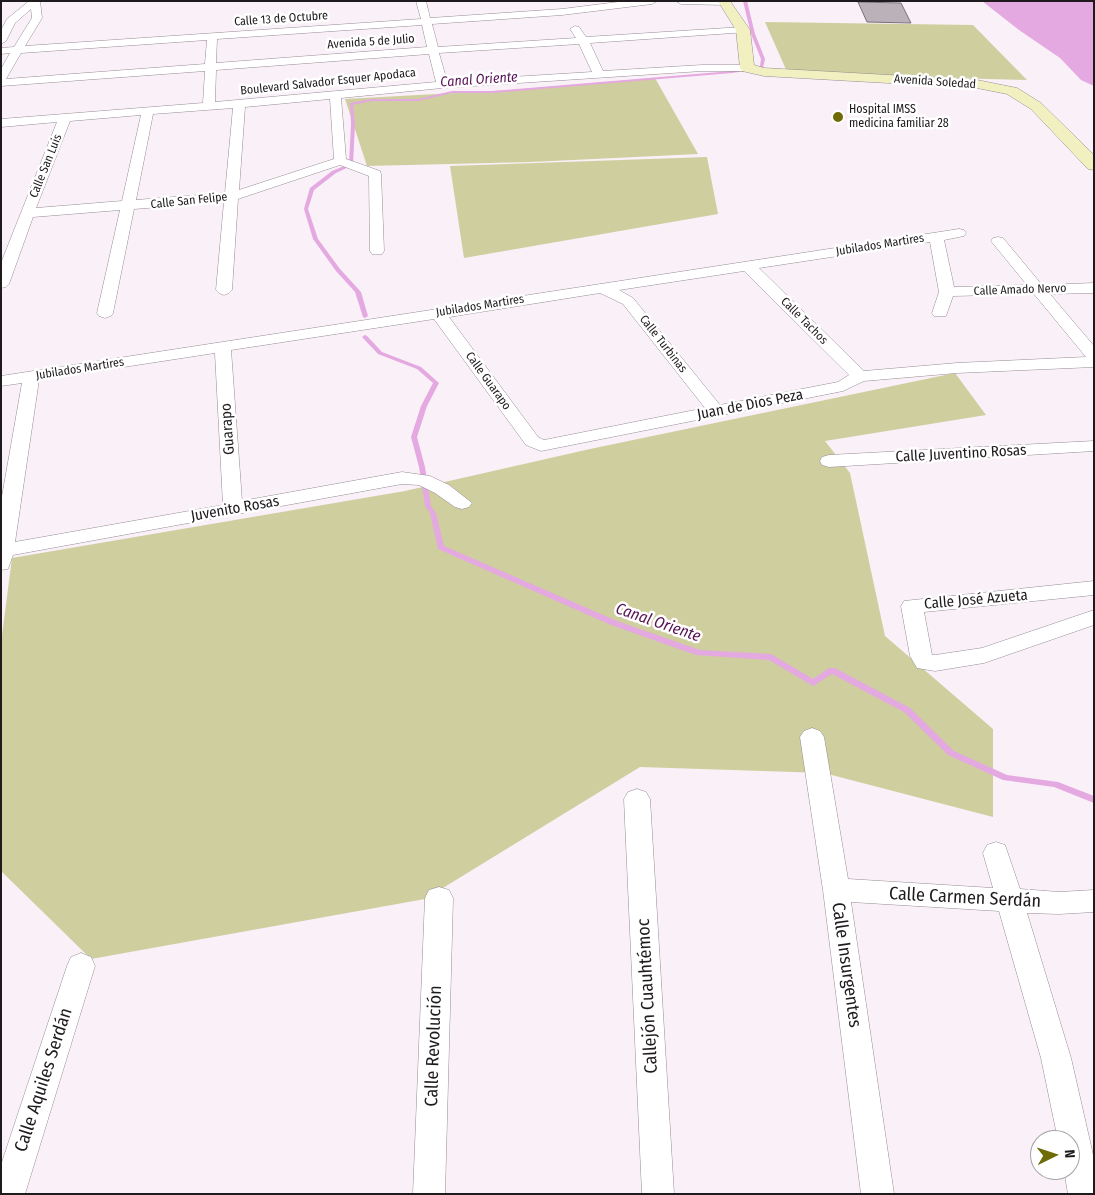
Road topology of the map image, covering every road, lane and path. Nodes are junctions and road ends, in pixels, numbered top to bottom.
1 (35, 1) edge
2 (421, 1) edge
3 (544, 1) edge
4 (652, 1) edge
5 (681, 1) edge
6 (725, 2) edge
7 (562, 12) junction
8 (6, 22) edge
9 (425, 22) junction
10 (743, 30) junction
11 (212, 36) junction
12 (583, 40) junction
13 (1, 41) edge
14 (17, 49) junction
15 (434, 50) junction
16 (1, 51) edge
17 (210, 67) junction
18 (747, 68) junction
19 (599, 75) junction
20 (1, 78) edge
21 (1, 83) edge
22 (442, 85) junction
23 (335, 94) junction
24 (239, 104) junction
25 (209, 107) junction
26 (148, 111) junction
27 (65, 118) junction
28 (1, 123) edge
29 (340, 161) junction
30 (1094, 164) edge
31 (231, 197) junction
32 (126, 207) junction
33 (27, 213) junction
34 (959, 233) dead end
35 (936, 237) junction
36 (998, 241) dead end
37 (848, 250) junction
38 (377, 251) dead end
39 (862, 262) dead end
40 (747, 265) junction
41 (1, 284) edge
42 (600, 288) junction
43 (1094, 288) edge
44 (224, 290) dead end
45 (1037, 291) junction
46 (946, 292) junction
47 (438, 312) junction
48 (105, 313) dead end
49 (940, 313) dead end
50 (222, 347) junction
51 (1094, 357) edge
52 (1094, 362) edge
53 (860, 376) junction
54 (31, 377) junction
55 (1, 381) edge
56 (716, 411) junction
57 (541, 446) joint
58 (1094, 446) edge
59 (829, 461) dead end
60 (462, 503) dead end
61 (233, 510) junction
62 (2, 555) edge
63 (1094, 588) edge
64 (1094, 617) edge
65 (812, 737) dead end
66 (637, 799) dead end
67 (996, 853) dead end
68 (836, 890) junction
69 (439, 898) dead end
70 (1010, 900) junction
71 (1094, 901) edge
72 (81, 966) dead end
73 (8, 1194) edge
74 (429, 1194) edge
75 (658, 1194) edge
76 (878, 1194) edge
77 (1085, 1194) edge

1 - 8 street
1 - 14 street
2 - 9 street
3 - 7 street
4 - 7 street, Calle 13 de Octubre
5 - 6 street
6 - 10 main road
7 - 9 street, Calle 13 de Octubre
7 - 12 street
8 - 13 street
9 - 11 street, Calle 13 de Octubre
9 - 15 street
10 - 12 street, Avenida 5 de Julio
10 - 18 main road
11 - 14 street, Calle 13 de Octubre
11 - 17 street
12 - 15 street, Avenida 5 de Julio
12 - 19 street
14 - 16 street, Calle 13 de Octubre
14 - 20 street
15 - 17 street, Avenida 5 de Julio
15 - 22 street
17 - 21 street, Avenida 5 de Julio
17 - 25 street
18 - 19 street, Boulevard Salvador Esquer Apodaca
18 - 30 main road, Avenida Soledad
19 - 22 street, Boulevard Salvador Esquer Apodaca
22 - 23 street, Boulevard Salvador Esquer Apodaca
23 - 24 street, Boulevard Salvador Esquer Apodaca
23 - 29 street
24 - 25 street, Boulevard Salvador Esquer Apodaca
24 - 31 street
25 - 26 street, Boulevard Salvador Esquer Apodaca
26 - 27 street, Boulevard Salvador Esquer Apodaca
26 - 32 street
27 - 28 street, Boulevard Salvador Esquer Apodaca
27 - 33 street, Calle San Luis
29 - 31 street, Calle San Felipe
29 - 38 street
31 - 32 street, Calle San Felipe
31 - 44 street
32 - 33 street, Calle San Felipe
32 - 48 street
33 - 41 street, Calle San Luis
34 - 35 street, Jubilados Martires
35 - 37 street, Jubilados Martires
35 - 46 street
36 - 45 street
37 - 39 street
37 - 40 street, Jubilados Martires
40 - 42 street, Jubilados Martires
40 - 53 street, Calle Tachos
42 - 47 street, Jubilados Martires
42 - 56 street, Calle Turbinas
43 - 45 street, Calle Amado Nervo
45 - 46 street, Calle Amado Nervo
45 - 51 street
46 - 49 street
47 - 50 street, Jubilados Martires
47 - 57 street, Calle Guarapo
50 - 54 street, Jubilados Martires
50 - 61 street, Guarapo
52 - 53 street, Juan de Dios Peza
53 - 56 street, Juan de Dios Peza
54 - 55 street, Jubilados Martires
54 - 62 street
56 - 57 street, Juan de Dios Peza
58 - 59 street, Calle Juventino Rosas
60 - 61 street, Juvenito Rosas
61 - 62 street, Juvenito Rosas
63 - 64 street, Calle José Azueta
65 - 68 street, Calle Insurgentes
66 - 75 street, Callejón Cuauhtémoc
67 - 70 street
68 - 70 street, Calle Carmen Serdán
68 - 76 street, Calle Insurgentes
69 - 74 street, Calle Revolución
70 - 71 street, Calle Carmen Serdán
70 - 77 street
72 - 73 street, Calle Aquiles Serdán

